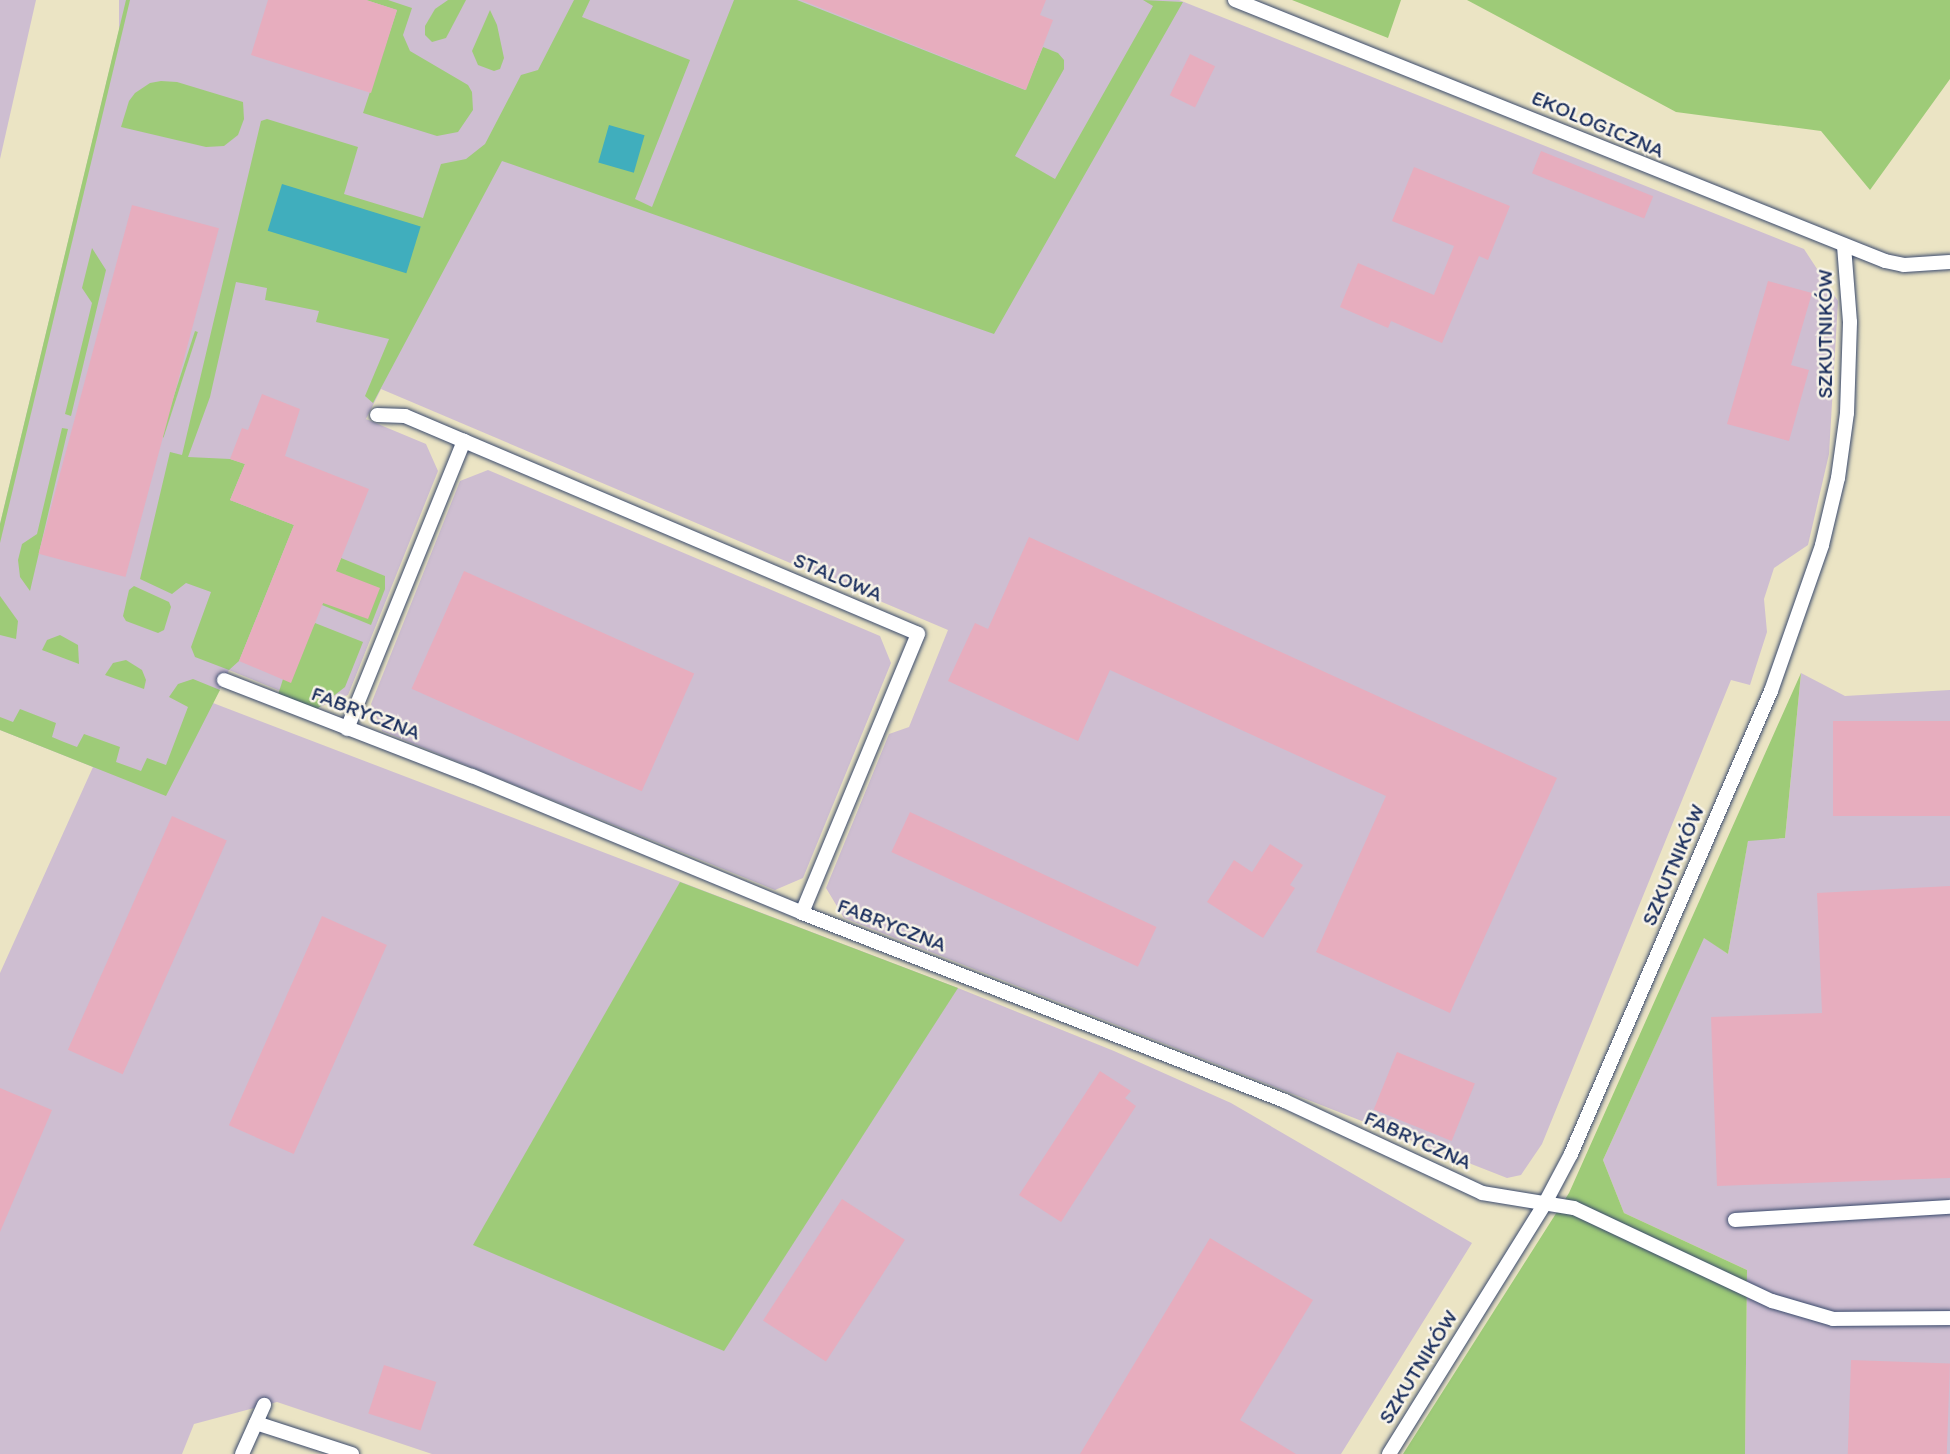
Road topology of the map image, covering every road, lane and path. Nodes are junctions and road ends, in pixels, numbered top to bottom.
1 (1235, 0) edge
2 (1844, 245) junction
3 (1950, 262) edge
4 (377, 415) dead end
5 (464, 441) junction
6 (224, 680) dead end
7 (347, 729) junction
8 (802, 913) junction
9 (1545, 1203) junction
10 (1950, 1207) edge
11 (1735, 1220) dead end
12 (1950, 1318) edge
13 (264, 1405) dead end
14 (256, 1423) junction
15 (242, 1454) edge
16 (352, 1454) edge
17 (1389, 1454) edge

1 - 2 lane, EKOLOGICZNA
2 - 3 lane, EKOLOGICZNA
2 - 9 lane, SZKUTNIKÓW
4 - 5 lane, STALOWA
5 - 7 lane
5 - 8 lane, STALOWA
6 - 7 lane, FABRYCZNA
7 - 8 lane, FABRYCZNA
8 - 9 lane, FABRYCZNA
9 - 12 lane, FABRYCZNA
9 - 17 lane, SZKUTNIKÓW
10 - 11 lane
13 - 14 lane
14 - 15 lane
14 - 16 lane

